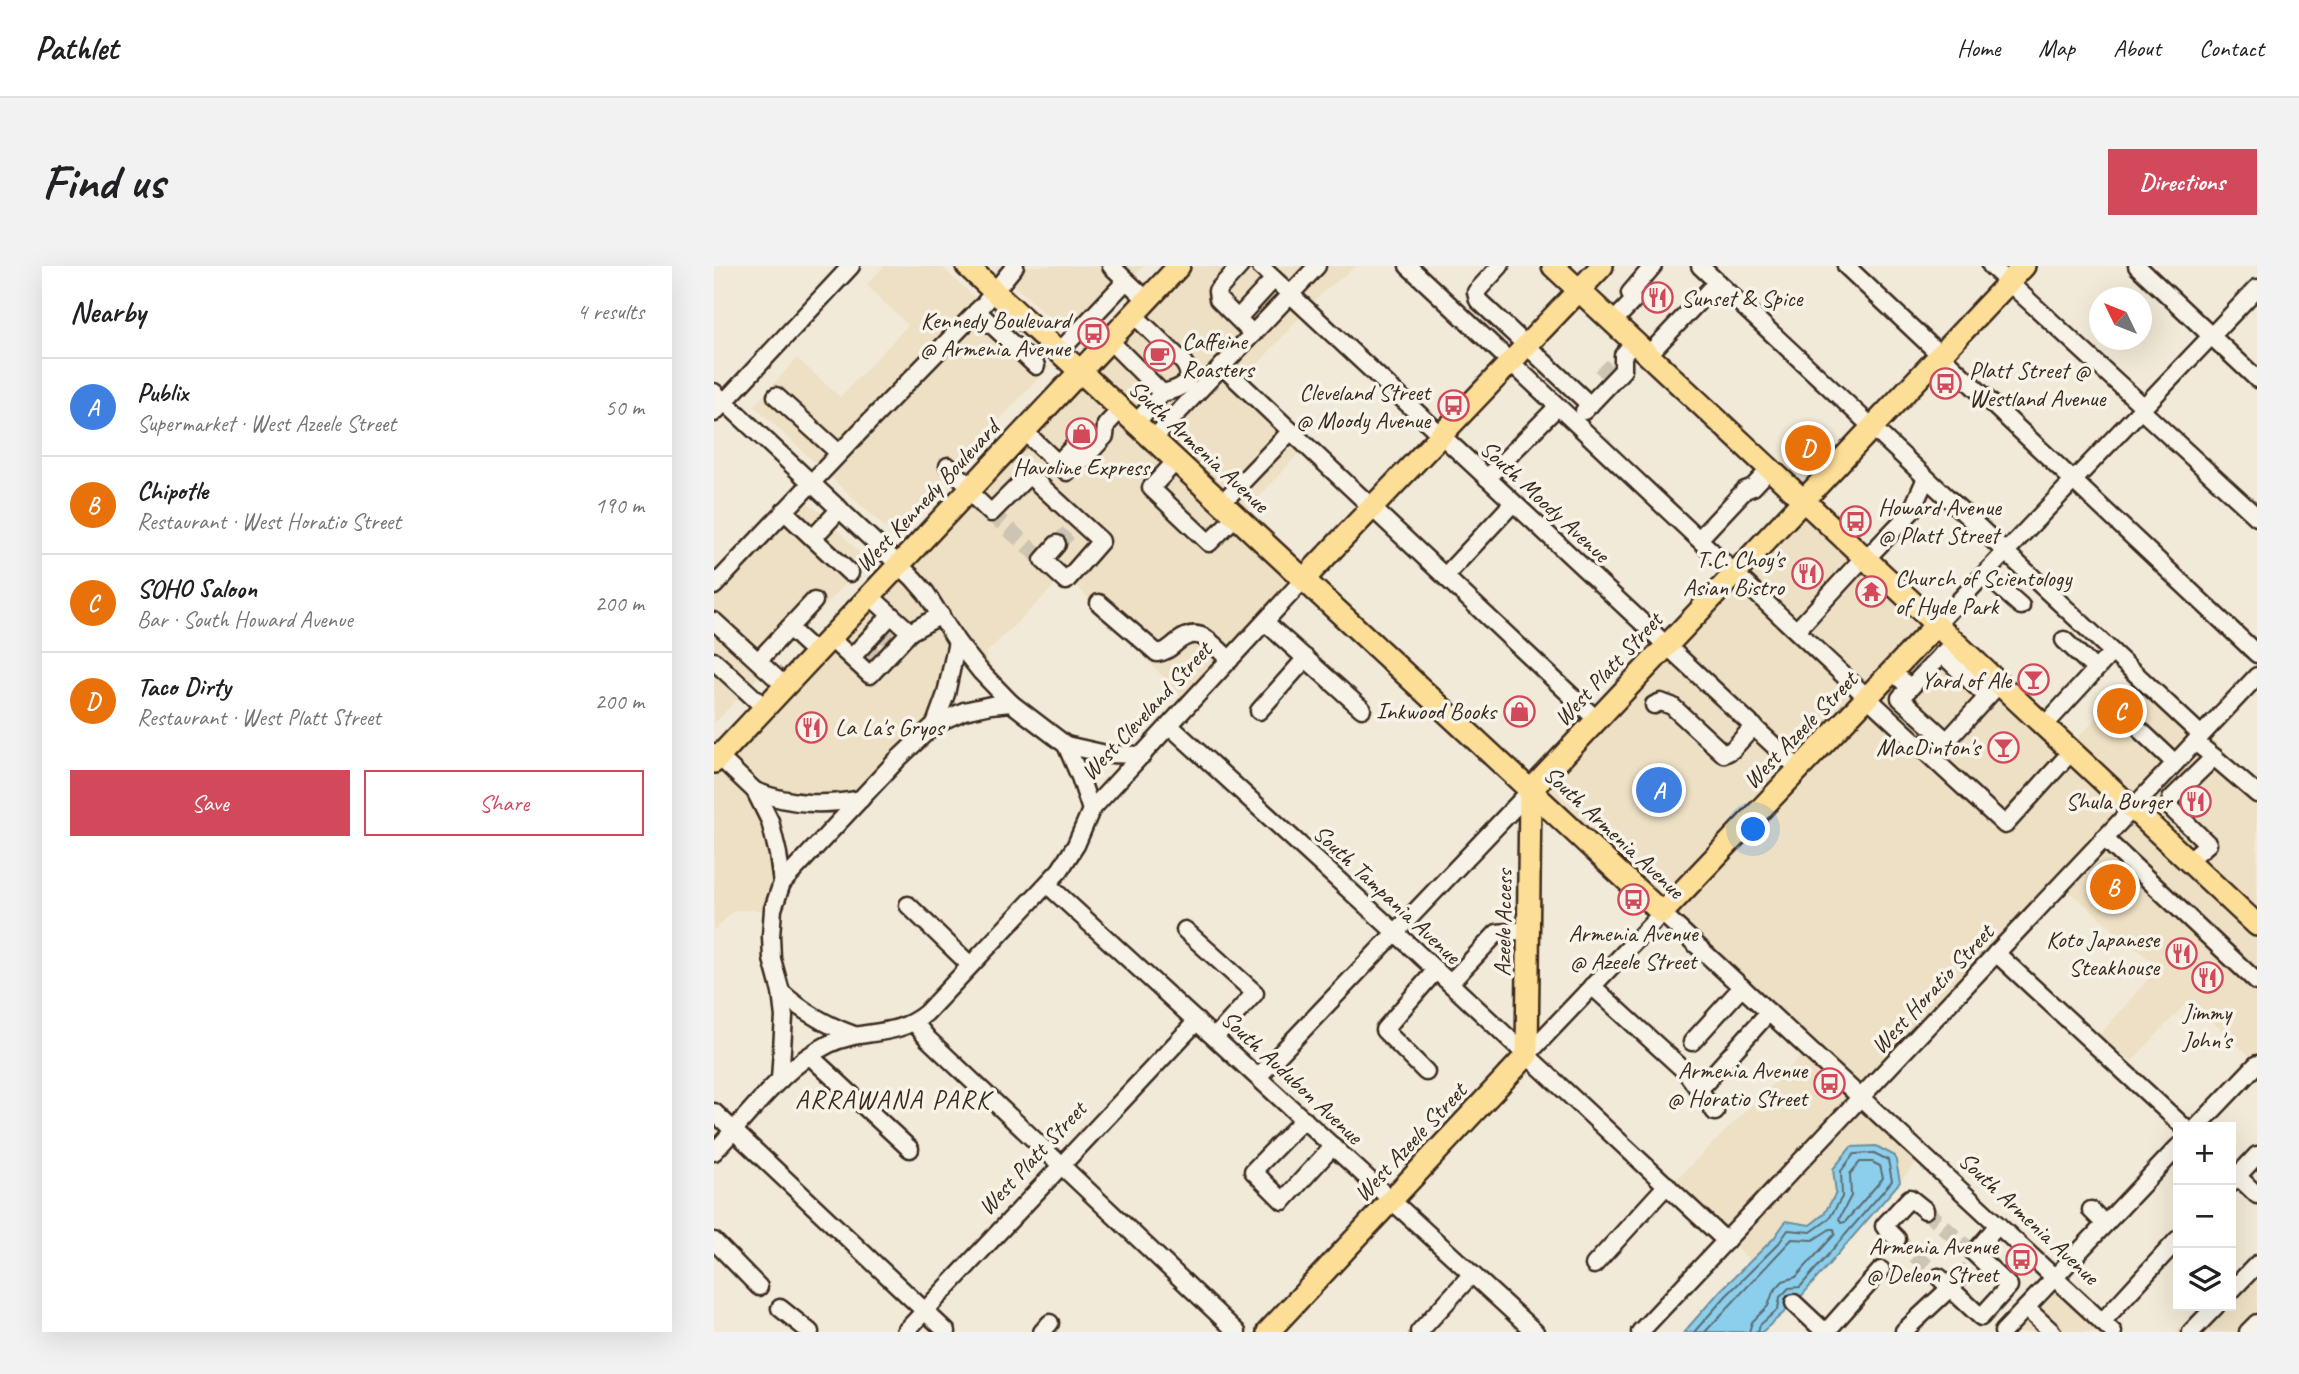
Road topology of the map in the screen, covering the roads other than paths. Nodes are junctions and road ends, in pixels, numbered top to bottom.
1 (851, 266) edge
2 (967, 266) edge
3 (1111, 266) edge
4 (1179, 266) edge
5 (1240, 266) edge
6 (1260, 266) edge
7 (1317, 266) edge
8 (1408, 266) edge
9 (1500, 266) edge
10 (1553, 266) edge
11 (1602, 266) edge
12 (1653, 266) edge
13 (1700, 266) edge
14 (1846, 266) edge
15 (1990, 266) edge
16 (2024, 266) edge
17 (2137, 266) edge
18 (1013, 267) edge
19 (1273, 280) junction
20 (1126, 281) junction
21 (1717, 282) junction
22 (2008, 283) junction
23 (2257, 288) edge
24 (1579, 290) junction
25 (994, 291) junction
26 (1290, 295) junction
27 (1140, 307) junction
28 (977, 311) junction
29 (1238, 318) junction
30 (1613, 322) junction
31 (1253, 334) junction
32 (2212, 336) junction
33 (1109, 340) junction
34 (1528, 345) junction
35 (1052, 346) junction
36 (1630, 354) junction
37 (1941, 354) junction
38 (1510, 363) junction
39 (1223, 366) junction
40 (1079, 371) junction
41 (1601, 377) tunnel mouth
42 (2257, 379) edge
43 (1162, 393) junction
44 (776, 396) dead end
45 (1586, 401) junction
46 (717, 402) edge
47 (1557, 407) junction
48 (2142, 409) junction
49 (1128, 416) junction
50 (1573, 422) junction
51 (1872, 427) junction
52 (1024, 430) junction
53 (1292, 431) junction
54 (1441, 435) junction
55 (1153, 439) junction
56 (1077, 443) tunnel mouth
57 (839, 453) junction
58 (1176, 461) junction
59 (1058, 463) junction
60 (948, 466) dead end
61 (1770, 469) junction
62 (1487, 478) junction
63 (1926, 478) junction
64 (2074, 481) junction
65 (811, 482) junction
66 (970, 489) junction
67 (1803, 500) junction
68 (1513, 503) junction
69 (1373, 507) junction
70 (840, 509) junction
71 (1229, 510) junction
72 (784, 511) junction
73 (2257, 517) edge
74 (813, 538) junction
75 (1699, 539) junction
76 (1057, 544) tunnel mouth
77 (2006, 552) junction
78 (1865, 558) junction
79 (899, 565) junction
80 (850, 573) dead end
81 (1735, 573) junction
82 (1985, 574) junction
83 (1445, 576) junction
84 (1304, 579) junction
85 (714, 586) edge
86 (870, 596) junction
87 (814, 601) dead end
88 (1099, 603) dead end
89 (2021, 606) dead end
90 (891, 615) junction
91 (941, 615) junction
92 (714, 621) edge
93 (1265, 622) junction
94 (1936, 625) junction
95 (789, 628) junction
96 (1797, 630) junction
97 (910, 632) junction
98 (2064, 640) dead end
99 (957, 642) junction
100 (823, 645) junction
101 (1666, 645) junction
102 (877, 646) junction
103 (1948, 648) junction
104 (2112, 652) junction
105 (2257, 654) edge
106 (1306, 658) junction
107 (1230, 660) junction
108 (714, 661) edge
109 (758, 661) junction
110 (2095, 669) junction
111 (1892, 671) junction
112 (2257, 676) edge
113 (785, 686) junction
114 (1910, 688) junction
115 (1993, 691) junction
116 (1866, 699) junction
117 (1011, 703) junction
118 (1654, 705) dead end
119 (765, 708) junction
120 (1362, 709) dead end
121 (1259, 710) dead end
122 (1596, 719) junction
123 (935, 724) junction
124 (1170, 726) junction
125 (1754, 726) junction
126 (2044, 726) junction
127 (2143, 732) dead end
128 (2198, 738) junction
129 (1066, 745) junction
130 (2072, 751) junction
131 (1143, 755) junction
132 (716, 757) edge
133 (2214, 757) junction
134 (2175, 763) junction
135 (1799, 769) junction
136 (755, 791) junction
137 (1530, 791) junction
138 (2257, 794) edge
139 (862, 799) junction
140 (2133, 808) junction
141 (1091, 810) junction
142 (2104, 838) junction
143 (2189, 860) junction
144 (782, 883) junction
145 (1048, 885) junction
146 (908, 905) dead end
147 (1662, 913) junction
148 (2257, 925) edge
149 (1185, 930) dead end
150 (1529, 930) junction
151 (1396, 933) junction
152 (1997, 953) junction
153 (970, 965) junction
154 (1436, 970) junction
155 (2257, 982) edge
156 (1450, 983) junction
157 (1592, 986) junction
158 (1742, 987) junction
159 (781, 992) junction
160 (1769, 1012) junction
161 (1197, 1021) junction
162 (914, 1022) junction
163 (855, 1035) junction
164 (1215, 1037) junction
165 (1692, 1042) dead end
166 (1527, 1055) junction
167 (810, 1056) junction
168 (2257, 1064) edge
169 (1426, 1072) dead end
170 (1258, 1077) junction
171 (780, 1080) junction
172 (1699, 1090) junction
173 (1861, 1097) junction
174 (714, 1112) edge
175 (1715, 1112) dead end
176 (1304, 1119) junction
177 (2179, 1122) edge
178 (2202, 1122) edge
179 (734, 1131) junction
180 (1333, 1146) junction
181 (910, 1149) dead end
182 (714, 1152) edge
183 (2173, 1152) edge
184 (2257, 1155) edge
185 (1061, 1165) junction
186 (2236, 1174) edge
187 (2236, 1179) edge
188 (1667, 1185) junction
189 (2257, 1195) edge
190 (1392, 1200) junction
191 (1925, 1210) tunnel mouth
192 (2091, 1210) dead end
193 (2105, 1224) junction
194 (1998, 1225) junction
195 (1897, 1240) tunnel mouth
196 (714, 1241) edge
197 (1726, 1241) junction
198 (2173, 1245) edge
199 (2257, 1264) edge
200 (1594, 1265) dead end
201 (1881, 1270) dead end
202 (1472, 1274) junction
203 (2055, 1277) junction
204 (2250, 1282) edge
205 (759, 1287) dead end
206 (1794, 1303) dead end
207 (780, 1308) dead end
208 (2026, 1308) junction
209 (925, 1311) junction
210 (2211, 1311) edge
211 (2257, 1323) edge
212 (2108, 1327) edge
213 (1904, 1331) edge
214 (810, 1332) edge
215 (905, 1332) edge
216 (947, 1332) edge
217 (1237, 1332) edge
218 (1268, 1332) edge
219 (1419, 1332) edge
220 (1535, 1332) edge
221 (1640, 1332) edge
222 (1826, 1332) edge
223 (2003, 1332) edge
224 (2052, 1332) edge
225 (2191, 1332) edge
226 (2248, 1332) edge

1 - 46 street
2 - 25 main road, South Armenia Avenue
3 - 20 street
4 - 27 main road, West Kennedy Boulevard
5 - 29 street
6 - 19 street, South Moody Avenue
7 - 26 street
8 - 38 street
9 - 34 street
10 - 24 main road
11 - 24 main road, West Cleveland Street
12 - 30 street
13 - 21 street
14 - 37 street
15 - 22 street
16 - 22 main road, West Platt Street
17 - 32 street
18 - 25 street
19 - 26 street, South Moody Avenue
19 - 29 street
20 - 27 street
20 - 35 street
21 - 36 street
21 - 51 street
22 - 37 main road, West Platt Street
22 - 48 street
23 - 32 street, West Azeele Street
24 - 30 main road
24 - 34 main road, West Cleveland Street
25 - 28 street
25 - 35 main road, South Armenia Avenue
26 - 31 street
26 - 54 street, South Moody Avenue
27 - 33 main road, West Kennedy Boulevard
27 - 43 street
28 - 35 street
28 - 57 street
29 - 31 street
30 - 36 main road
31 - 39 street
32 - 42 street
32 - 48 street, West Azeele Street
33 - 40 main road, West Kennedy Boulevard
33 - 43 street
34 - 38 main road, West Cleveland Street
34 - 45 street
35 - 40 main road, South Armenia Avenue
36 - 45 street
36 - 61 main road
37 - 51 main road, West Platt Street
37 - 64 street
38 - 47 street
38 - 54 main road, West Cleveland Street
39 - 53 street
39 - 55 street
40 - 49 main road, South Armenia Avenue
40 - 52 main road, West Kennedy Boulevard
41 - 45 street
43 - 49 street
44 - 57 street
45 - 50 street
46 - 65 street
47 - 50 street
47 - 62 street
48 - 64 street, West Azeele Street
48 - 73 street
49 - 55 main road, South Armenia Avenue
49 - 59 street
50 - 75 street
51 - 63 street
51 - 67 main road, West Platt Street
52 - 59 street
52 - 66 main road, West Kennedy Boulevard
53 - 69 street
53 - 71 street
54 - 62 street, South Moody Avenue
54 - 69 main road, West Cleveland Street
55 - 58 main road, South Armenia Avenue
56 - 59 street
57 - 65 street
58 - 71 main road, South Armenia Avenue
58 - 71 street
60 - 66 street
61 - 67 main road
61 - 75 street
62 - 68 street, South Moody Avenue
63 - 77 street
63 - 78 street
64 - 77 street, West Azeele Street
64 - 105 street
65 - 70 street
65 - 72 street
66 - 76 street
66 - 79 main road, West Kennedy Boulevard
67 - 78 main road
67 - 81 main road, West Platt Street
68 - 83 street
68 - 101 street, South Moody Avenue
69 - 83 street
69 - 84 main road, West Cleveland Street
70 - 74 street
70 - 79 street
71 - 84 main road, South Armenia Avenue
72 - 74 street
72 - 85 street
74 - 80 street
75 - 81 street
77 - 82 street, West Azeele Street
77 - 104 street
78 - 94 main road
78 - 96 street
79 - 86 main road, West Kennedy Boulevard
79 - 91 street
81 - 96 street
81 - 101 main road, West Platt Street
82 - 89 street
82 - 94 street, West Azeele Street
83 - 122 street
84 - 93 street, West Cleveland Street
84 - 137 main road, South Armenia Avenue
86 - 90 street
86 - 100 main road, West Kennedy Boulevard
87 - 95 street
88 - 107 street
90 - 97 street
90 - 102 street
91 - 97 street
91 - 99 street
92 - 109 street
93 - 106 street
93 - 107 street, West Cleveland Street
94 - 103 main road
94 - 111 main road, West Azeele Street
95 - 100 street
95 - 109 street
96 - 116 street
97 - 102 street
98 - 110 street
99 - 117 street
99 - 123 street
100 - 102 street
100 - 113 main road, West Kennedy Boulevard
101 - 122 main road, West Platt Street
101 - 125 street, South Moody Avenue
103 - 114 street
103 - 115 main road
104 - 110 street
104 - 128 street
106 - 120 street
106 - 121 street
107 - 124 street, West Cleveland Street
108 - 119 street
109 - 113 street
110 - 126 street
111 - 114 street
111 - 116 main road, West Azeele Street
112 - 128 street, West Horatio Street
113 - 119 main road, West Kennedy Boulevard
114 - 115 street
115 - 126 main road
116 - 130 street
116 - 135 main road, West Azeele Street
117 - 123 street
117 - 129 street
118 - 125 street
119 - 132 main road, West Kennedy Boulevard
122 - 137 main road, West Platt Street
123 - 139 street
124 - 131 street, West Cleveland Street
124 - 151 street, South Tampania Avenue
125 - 135 street, South Moody Avenue
126 - 130 main road
127 - 134 street
128 - 133 street
128 - 134 street, West Horatio Street
129 - 131 street
129 - 141 street
130 - 140 main road
131 - 141 street, West Cleveland Street
132 - 136 street
133 - 138 street
133 - 143 street
134 - 140 street, West Horatio Street
135 - 147 main road, West Azeele Street
136 - 139 street
136 - 144 street
137 - 147 main road, South Armenia Avenue
137 - 150 main road, Azeele Access
137 - 151 street, West Platt Street
139 - 144 street
140 - 142 street, West Horatio Street
140 - 143 main road
141 - 145 street, West Cleveland Street
142 - 152 street, West Horatio Street
142 - 155 street
143 - 148 main road
144 - 159 street
145 - 153 street, West Cleveland Street
145 - 161 street, South Audubon Avenue
146 - 153 street
147 - 157 street, West Azeele Street
147 - 158 street, South Armenia Avenue
149 - 164 street
150 - 156 street
150 - 166 main road, Azeele Access
151 - 154 street, South Tampania Avenue
151 - 170 street, West Platt Street
152 - 173 street, West Horatio Street
152 - 177 street
153 - 162 street, West Cleveland Street
154 - 156 street, South Tampania Avenue
154 - 169 street
156 - 166 street, South Tampania Avenue
157 - 166 street, West Azeele Street
157 - 172 street
158 - 160 street, South Armenia Avenue
158 - 165 street
159 - 163 street
159 - 171 street
160 - 172 street
160 - 173 street, South Armenia Avenue
161 - 164 street, South Audubon Avenue
161 - 185 street, West Platt Street
162 - 163 street, West Cleveland Street
162 - 185 street
163 - 167 street, West Cleveland Street
164 - 170 street, South Audubon Avenue
166 - 188 street, South Tampania Avenue
166 - 190 main road, West Azeele Street
167 - 171 street, West Cleveland Street
167 - 181 street
168 - 178 street
170 - 176 street, South Audubon Avenue
171 - 179 street, West Cleveland Street
172 - 175 street
173 - 194 street, South Armenia Avenue
173 - 197 street, West Horatio Street
174 - 179 street
176 - 180 street, South Audubon Avenue
176 - 180 street
179 - 182 street, West Cleveland Street
179 - 209 street
180 - 190 street, South Audubon Avenue
183 - 193 street
184 - 186 street
185 - 209 street, West Platt Street
185 - 217 street
187 - 189 street
188 - 197 street, South Tampania Avenue
188 - 200 street
190 - 202 street, South Audubon Avenue
190 - 218 main road, West Azeele Street
191 - 195 street
192 - 193 street
193 - 203 street
194 - 203 street, South Armenia Avenue
194 - 213 street
196 - 205 street
197 - 221 street, West Horatio Street
198 - 212 street
199 - 204 street
201 - 222 street
202 - 219 street
202 - 220 street, South Audubon Avenue
203 - 208 street
203 - 212 street, South Armenia Avenue
206 - 222 street
207 - 214 street
208 - 223 street
208 - 224 street
209 - 215 street, West Platt Street
209 - 216 street
210 - 225 street
211 - 226 street

